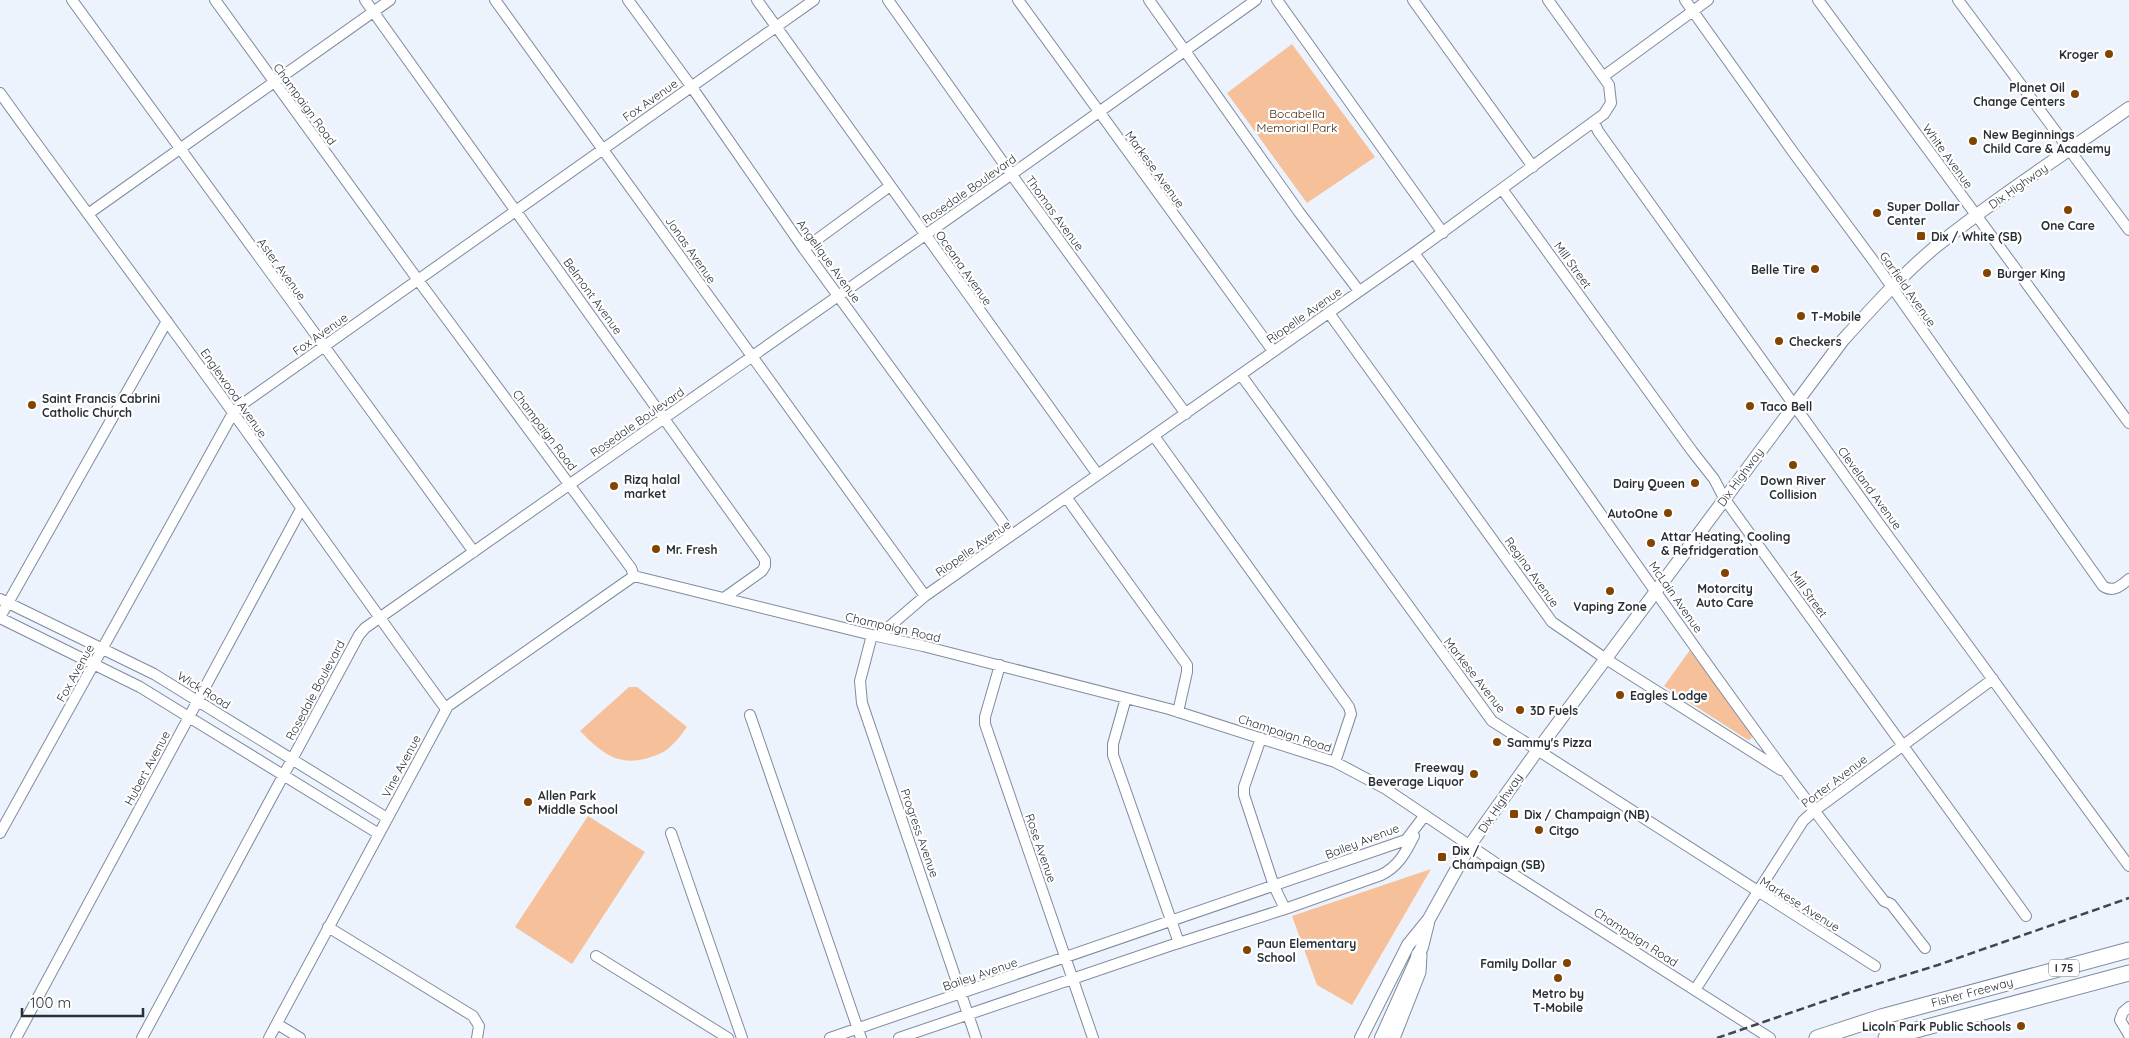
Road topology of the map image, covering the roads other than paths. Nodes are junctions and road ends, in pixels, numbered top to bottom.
1 (72, 0) edge
2 (215, 0) edge
3 (365, 0) edge
4 (390, 0) edge
5 (495, 0) edge
6 (628, 0) edge
7 (757, 0) edge
8 (814, 0) edge
9 (888, 0) edge
10 (1018, 0) edge
11 (1149, 0) edge
12 (1256, 0) edge
13 (1277, 0) edge
14 (1413, 0) edge
15 (1548, 0) edge
16 (1685, 0) edge
17 (1708, 0) edge
18 (1818, 0) edge
19 (1958, 0) edge
20 (1693, 11) junction
21 (373, 12) junction
22 (776, 26) junction
23 (1184, 51) junction
24 (1604, 76) junction
25 (274, 82) junction
26 (691, 86) junction
27 (0, 93) edge
28 (2129, 108) edge
29 (1098, 112) junction
30 (1594, 122) junction
31 (603, 149) junction
32 (2071, 149) junction
33 (180, 150) junction
34 (1533, 167) junction
35 (1012, 174) junction
36 (890, 186) junction
37 (1502, 189) junction
38 (516, 210) junction
39 (88, 214) junction
40 (1977, 216) junction
41 (2129, 230) edge
42 (1443, 233) junction
43 (925, 235) junction
44 (804, 249) junction
45 (1414, 254) junction
46 (418, 280) junction
47 (1891, 288) junction
48 (1359, 291) junction
49 (838, 295) junction
50 (1329, 313) junction
51 (167, 321) junction
52 (323, 347) junction
53 (1273, 351) junction
54 (751, 357) junction
55 (1241, 375) junction
56 (1794, 404) junction
57 (233, 413) junction
58 (1186, 414) junction
59 (664, 418) junction
60 (2129, 423) edge
61 (1154, 436) junction
62 (1098, 476) junction
63 (570, 485) junction
64 (1066, 497) junction
65 (1724, 498) junction
66 (301, 509) junction
67 (1012, 535) junction
68 (474, 552) junction
69 (634, 576) junction
70 (2129, 580) edge
71 (1656, 592) junction
72 (925, 596) junction
73 (724, 598) junction
74 (4, 601) edge
75 (381, 617) junction
76 (0, 618) edge
77 (878, 636) junction
78 (102, 648) junction
79 (1606, 659) junction
80 (93, 664) junction
81 (1000, 666) junction
82 (1993, 679) junction
83 (1126, 698) junction
84 (198, 701) junction
85 (446, 709) junction
86 (1178, 712) junction
87 (750, 715) dead end
88 (189, 717) junction
89 (1261, 738) junction
90 (1903, 745) junction
91 (1537, 751) junction
92 (292, 759) junction
93 (1335, 762) junction
94 (1784, 772) junction
95 (284, 775) junction
96 (1814, 811) junction
97 (1425, 815) junction
98 (387, 818) junction
99 (0, 833) edge
100 (671, 833) dead end
101 (379, 834) junction
102 (1470, 845) junction
103 (2129, 866) edge
104 (1274, 886) junction
105 (1758, 892) junction
106 (1285, 909) junction
107 (2026, 916) dead end
108 (1430, 919) junction
109 (1171, 921) junction
110 (328, 927) junction
111 (1179, 942) junction
112 (1925, 948) dead end
113 (2129, 950) edge
114 (1419, 955) junction
115 (596, 956) dead end
116 (1065, 958) junction
117 (1875, 966) dead end
118 (2129, 973) edge
119 (1072, 979) junction
120 (2129, 980) edge
121 (2091, 984) junction
122 (1694, 990) junction
123 (961, 993) junction
124 (2129, 1007) edge
125 (968, 1014) junction
126 (277, 1024) junction
127 (859, 1033) edge
128 (2129, 1036) edge
129 (1768, 1037) edge
130 (16, 1038) edge
131 (142, 1038) edge
132 (269, 1038) edge
133 (300, 1038) edge
134 (477, 1038) edge
135 (728, 1038) edge
136 (742, 1038) edge
137 (830, 1038) edge
138 (899, 1038) edge
139 (976, 1038) edge
140 (1093, 1038) edge
141 (1361, 1038) edge
142 (1381, 1038) edge
143 (1392, 1038) edge
144 (1817, 1038) edge
145 (1886, 1038) edge

1 - 33 street, Aster Avenue
2 - 25 street, Champaign Road
3 - 21 street, Belmont Avenue
4 - 21 street
5 - 31 street, Jonas Avenue
6 - 26 street, Angelique Avenue
7 - 22 street, Oceana Avenue
8 - 22 street, Fox Avenue
9 - 35 street, Thomas Avenue
10 - 29 street, Markese Avenue
11 - 23 street
12 - 23 street, Rosedale Boulevard
13 - 42 street
14 - 34 street
15 - 24 street
16 - 20 street, Garfield Avenue
17 - 20 street
18 - 40 street, White Avenue
19 - 32 street
20 - 24 street
20 - 47 street, Garfield Avenue
21 - 25 street
21 - 38 street, Belmont Avenue
22 - 26 street, Fox Avenue
22 - 36 street, Oceana Avenue
23 - 29 street, Rosedale Boulevard
23 - 48 street
24 - 30 street, Riopelle Avenue
25 - 33 street
25 - 46 street, Champaign Road
26 - 31 street, Fox Avenue
26 - 44 street, Angelique Avenue
27 - 39 street, Englewood Avenue
28 - 32 main road, Dix Highway
29 - 35 street, Rosedale Boulevard
29 - 53 street, Markese Avenue
30 - 34 street, Riopelle Avenue
30 - 56 street, Cleveland Avenue
31 - 38 street, Fox Avenue
31 - 54 street, Jonas Avenue
32 - 40 main road, Dix Highway
32 - 41 street
33 - 39 street
33 - 52 street, Aster Avenue
34 - 37 street, Riopelle Avenue
35 - 43 street, Rosedale Boulevard
35 - 58 street, Thomas Avenue
36 - 43 street, Oceana Avenue
36 - 44 street
37 - 42 street, Riopelle Avenue
37 - 65 street, Mill Street
38 - 46 street, Fox Avenue
38 - 59 street, Belmont Avenue
39 - 51 street, Englewood Avenue
40 - 47 main road, Dix Highway
40 - 60 street, White Avenue
42 - 45 street, Riopelle Avenue
43 - 49 street, Rosedale Boulevard
43 - 62 street, Oceana Avenue
44 - 49 street, Angelique Avenue
45 - 48 street, Riopelle Avenue
45 - 71 street, McLain Avenue
46 - 52 street, Fox Avenue
46 - 63 street, Champaign Road
47 - 56 main road, Dix Highway
47 - 70 street, Garfield Avenue
48 - 50 street, Riopelle Avenue
49 - 54 street, Rosedale Boulevard
49 - 67 street, Angelique Avenue
50 - 53 street, Riopelle Avenue
50 - 79 street, Regina Avenue
51 - 57 street, Englewood Avenue
51 - 74 street
52 - 57 street, Fox Avenue
52 - 68 street, Aster Avenue
53 - 55 street, Riopelle Avenue
54 - 59 street, Rosedale Boulevard
54 - 72 street, Jonas Avenue
55 - 58 street, Riopelle Avenue
55 - 91 street, Markese Avenue
56 - 65 main road, Dix Highway
56 - 82 street, Cleveland Avenue
57 - 66 street, Englewood Avenue
57 - 78 street, Fox Avenue
58 - 61 street, Riopelle Avenue
59 - 63 street, Rosedale Boulevard
59 - 73 street, Belmont Avenue
61 - 62 street, Riopelle Avenue
61 - 93 street
62 - 64 street, Riopelle Avenue
63 - 68 street, Rosedale Boulevard
63 - 69 street, Champaign Road
64 - 67 street, Riopelle Avenue
64 - 86 street
65 - 71 main road, Dix Highway
65 - 90 street, Mill Street
66 - 75 street, Englewood Avenue
66 - 84 street, Hubert Avenue
67 - 72 street, Riopelle Avenue
68 - 75 street, Rosedale Boulevard
69 - 73 street, Champaign Road
69 - 85 street, Vine Avenue
71 - 79 main road, Dix Highway
71 - 94 street, McLain Avenue
72 - 77 street, Riopelle Avenue
73 - 77 street, Champaign Road
74 - 76 street
74 - 78 street, Wick Road
75 - 85 street, Englewood Avenue
75 - 92 street, Rosedale Boulevard
76 - 80 street
77 - 81 street, Champaign Road
77 - 123 street, Progress Avenue
78 - 80 street, Fox Avenue
78 - 84 street, Wick Road
79 - 91 main road, Dix Highway
79 - 94 street, Regina Avenue
80 - 88 street
80 - 99 street, Fox Avenue
81 - 83 street, Champaign Road
81 - 116 street, Rose Avenue
82 - 90 street, Porter Avenue
82 - 103 street, Cleveland Avenue
83 - 86 street, Champaign Road
83 - 109 street
84 - 88 street, Hubert Avenue
84 - 92 street, Wick Road
85 - 98 street, Vine Avenue
86 - 89 street, Champaign Road
87 - 127 street
88 - 95 street
88 - 130 street, Hubert Avenue
89 - 93 street, Champaign Road
89 - 104 street
90 - 96 street, Porter Avenue
90 - 107 street, Mill Street
91 - 102 main road, Dix Highway
91 - 105 street, Markese Avenue
92 - 95 street, Rosedale Boulevard
92 - 98 street, Wick Road
93 - 97 street, Champaign Road
94 - 96 street, McLain Avenue
95 - 101 street
95 - 131 street, Rosedale Boulevard
96 - 105 street, Porter Avenue
96 - 112 street, McLain Avenue
97 - 102 street, Champaign Road
97 - 104 street, Bailey Avenue
97 - 106 street, Bailey Avenue
98 - 101 street, Vine Avenue
100 - 136 street
101 - 110 street, Vine Avenue
102 - 108 main road, Dix Highway
102 - 122 street, Champaign Road
104 - 106 street
104 - 109 street, Bailey Avenue
105 - 117 street, Markese Avenue
105 - 122 street, Porter Avenue
106 - 111 street, Bailey Avenue
108 - 114 main road, Dix Highway
108 - 141 main road, Dix Highway
109 - 111 street
109 - 116 street, Bailey Avenue
110 - 126 street, Vine Avenue
110 - 134 street
111 - 119 street, Bailey Avenue
113 - 144 highway, Fisher Freeway / I 75
114 - 142 main road, Dix Highway
114 - 143 highway
115 - 135 street
116 - 119 street, Rose Avenue
116 - 123 street, Bailey Avenue
118 - 121 highway, Fisher Freeway / I 75
119 - 125 street, Bailey Avenue
119 - 140 street, Rose Avenue
120 - 121 highway
121 - 145 highway, Fisher Freeway / I 75
122 - 129 street, Champaign Road
123 - 125 street, Progress Avenue
123 - 127 street, Bailey Avenue
124 - 128 street
125 - 138 street, Bailey Avenue
125 - 139 street, Progress Avenue
126 - 132 street, Vine Avenue
126 - 133 street
127 - 137 street, Bailey Avenue

